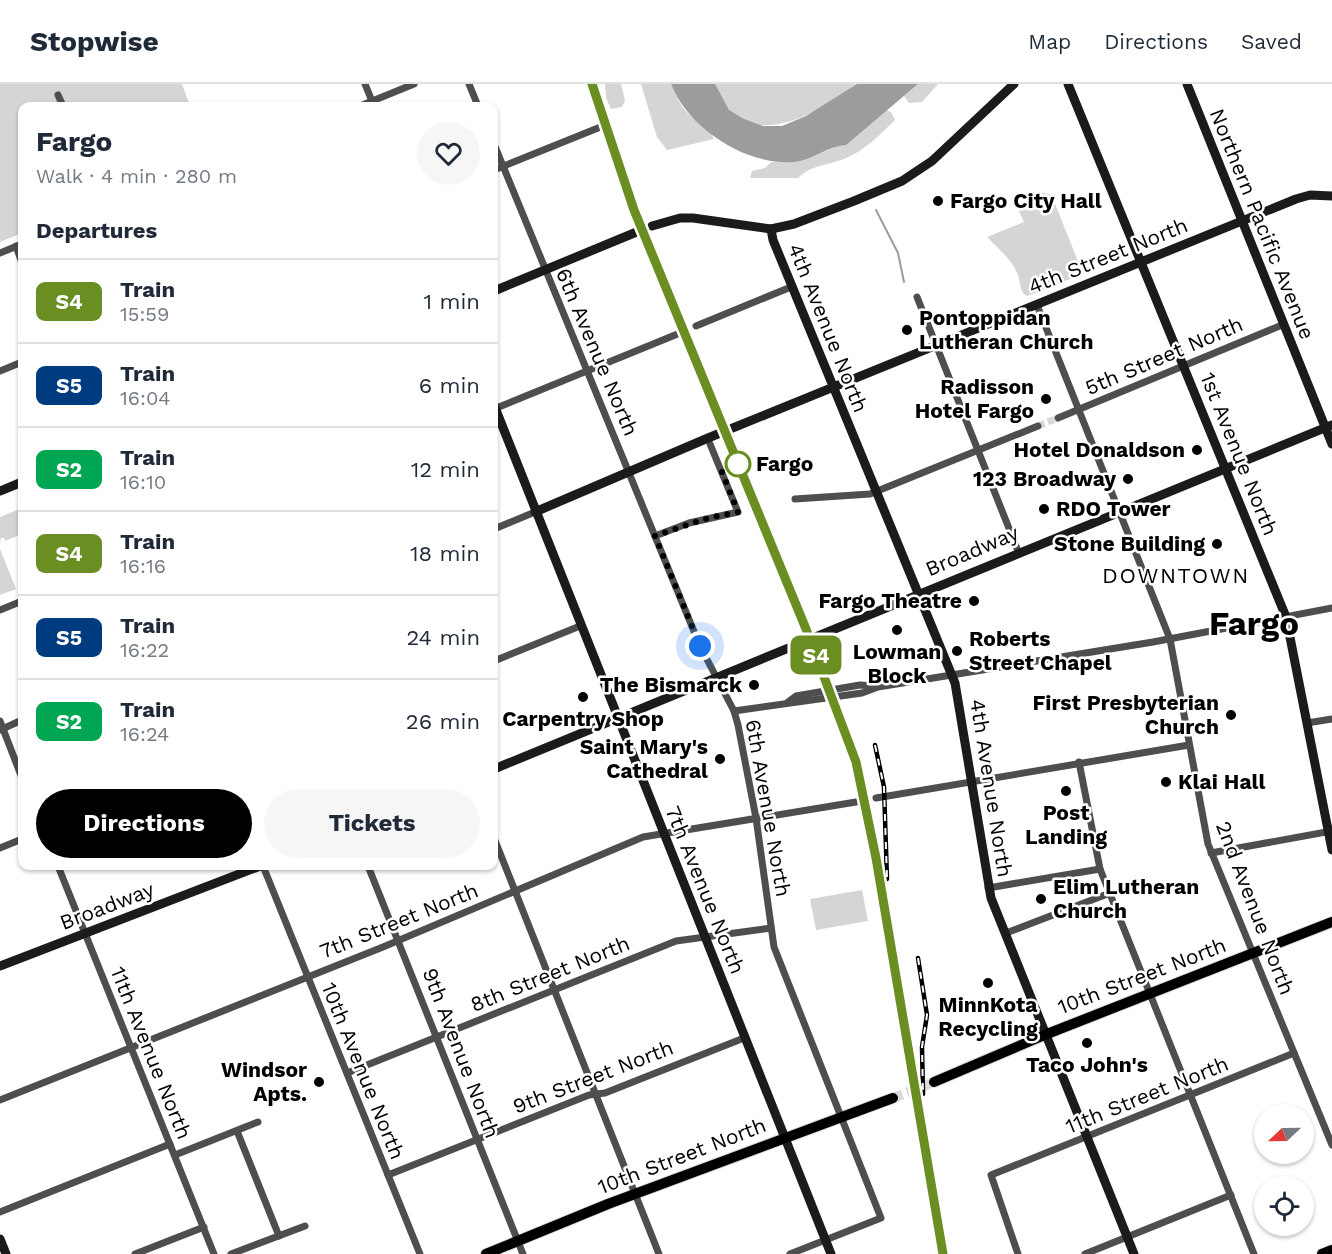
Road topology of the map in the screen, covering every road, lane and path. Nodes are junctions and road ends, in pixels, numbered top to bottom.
1 (365, 84) edge
2 (414, 84) edge
3 (469, 84) edge
4 (1014, 84) edge
5 (1068, 84) edge
6 (1187, 84) edge
7 (58, 95) dead end
8 (61, 102) edge
9 (372, 102) edge
10 (377, 102) edge
11 (476, 102) edge
12 (603, 126) dead end
13 (498, 154) edge
14 (503, 167) junction
15 (498, 169) edge
16 (1331, 194) edge
17 (1241, 221) junction
18 (652, 226) dead end
19 (771, 229) junction
20 (639, 231) dead end
21 (18, 245) edge
22 (0, 253) edge
23 (1141, 262) junction
24 (545, 271) junction
25 (791, 287) junction
26 (498, 289) edge
27 (917, 297) dead end
28 (1037, 304) junction
29 (1282, 325) junction
30 (696, 326) dead end
31 (680, 333) dead end
32 (936, 345) junction
33 (18, 364) edge
34 (1184, 366) junction
35 (0, 371) edge
36 (587, 371) junction
37 (833, 388) junction
38 (498, 406) edge
39 (1079, 410) junction
40 (498, 418) edge
41 (1058, 418) tunnel mouth
42 (1038, 426) tunnel mouth
43 (1328, 426) edge
44 (738, 428) junction
45 (710, 444) junction
46 (1332, 444) edge
47 (976, 450) junction
48 (684, 451) junction
49 (1225, 467) junction
50 (630, 473) junction
51 (18, 484) edge
52 (0, 491) edge
53 (876, 491) junction
54 (795, 500) dead end
55 (1119, 510) junction
56 (536, 512) junction
57 (498, 527) edge
58 (655, 536) junction
59 (1018, 551) junction
60 (917, 594) junction
61 (18, 603) edge
62 (1332, 608) edge
63 (0, 610) edge
64 (1286, 617) junction
65 (580, 626) junction
66 (1170, 639) junction
67 (498, 659) edge
68 (951, 674) junction
69 (715, 678) junction
70 (734, 711) junction
71 (618, 717) junction
72 (1332, 719) edge
73 (18, 721) edge
74 (1307, 723) junction
75 (1, 726) edge
76 (1189, 745) junction
77 (1079, 762) junction
78 (498, 767) edge
79 (18, 768) edge
80 (972, 782) junction
81 (876, 798) dead end
82 (856, 802) dead end
83 (756, 818) junction
84 (1329, 832) edge
85 (662, 833) junction
86 (18, 840) edge
87 (0, 848) edge
88 (498, 848) edge
89 (1332, 850) edge
90 (1211, 852) junction
91 (1101, 869) junction
92 (60, 870) edge
93 (252, 870) edge
94 (264, 870) edge
95 (370, 870) edge
96 (988, 888) junction
97 (515, 891) junction
98 (1110, 893) junction
99 (1332, 922) edge
100 (771, 928) junction
101 (1006, 933) junction
102 (85, 935) junction
103 (704, 937) junction
104 (399, 940) junction
105 (1254, 953) junction
106 (0, 966) edge
107 (306, 976) junction
108 (553, 991) junction
109 (1151, 994) junction
110 (1047, 1034) junction
111 (437, 1037) junction
112 (744, 1038) junction
113 (131, 1048) junction
114 (1294, 1053) junction
115 (347, 1073) junction
116 (934, 1082) tunnel mouth
117 (595, 1095) junction
118 (1191, 1095) junction
119 (893, 1098) tunnel mouth
120 (0, 1100) edge
121 (841, 1117) junction
122 (258, 1122) dead end
123 (237, 1131) junction
124 (1088, 1136) junction
125 (477, 1139) junction
126 (784, 1139) junction
127 (170, 1144) junction
128 (1332, 1145) edge
129 (175, 1155) junction
130 (388, 1175) junction
131 (636, 1195) junction
132 (1231, 1195) junction
133 (0, 1212) edge
134 (305, 1226) dead end
135 (204, 1227) junction
136 (279, 1236) junction
137 (1127, 1237) junction
138 (0, 1239) edge
139 (825, 1240) junction
140 (517, 1241) junction
141 (1332, 1250) edge
142 (6, 1254) edge
143 (135, 1254) edge
144 (214, 1254) edge
145 (231, 1254) edge
146 (420, 1254) edge
147 (486, 1254) edge
148 (523, 1254) edge
149 (659, 1254) edge
150 (790, 1254) edge
151 (831, 1254) edge
152 (1018, 1254) edge
153 (1085, 1254) edge
154 (1134, 1254) edge
155 (1254, 1254) edge
156 (1322, 1254) edge

1 - 9 street
2 - 10 street
3 - 11 street
4 - 19 street
5 - 23 street, 1st Avenue North
6 - 17 street, Northern Pacific Avenue
7 - 8 street
12 - 14 street
13 - 14 street, 6th Avenue North
14 - 15 street
14 - 24 street, 6th Avenue North
16 - 17 street, 4th Street North
17 - 23 street, 4th Street North
17 - 29 street, Northern Pacific Avenue
18 - 19 street
19 - 25 street, 4th Avenue North
20 - 24 street
21 - 22 street
23 - 28 street, 4th Street North
23 - 34 street, 1st Avenue North
24 - 26 street
24 - 36 street, 6th Avenue North
25 - 30 street
25 - 37 street, 4th Avenue North
27 - 32 street
28 - 32 street, 4th Street North
28 - 39 street, 2nd Avenue North
29 - 34 street, 5th Street North
29 - 43 street, Northern Pacific Avenue
31 - 36 street
32 - 37 street, 4th Street North
32 - 47 street
33 - 35 street
34 - 39 street, 5th Street North
34 - 49 street, 1st Avenue North
36 - 38 street
36 - 50 street, 6th Avenue North
37 - 44 street, 4th Street North
37 - 53 street, 4th Avenue North
39 - 41 street, 5th Street North
39 - 55 street, 2nd Avenue North
40 - 56 street, 7th Avenue North
42 - 47 street
43 - 46 street, Northern Pacific Avenue
43 - 49 street, Broadway
44 - 45 street, 4th Street North
44 - 48 street, 4th Street North
45 - 48 street, 4th Street North
45 - 58 street
47 - 53 street
47 - 59 street
48 - 50 street, 4th Street North
49 - 55 street, Broadway
49 - 64 street, 1st Avenue North
50 - 56 street, 4th Street North
50 - 58 street, 6th Avenue North
51 - 52 street
53 - 54 street
53 - 60 street, 4th Avenue North
55 - 59 street, Broadway
55 - 66 street, 2nd Avenue North
56 - 57 street, 4th Street North
56 - 65 street, 7th Avenue North
58 - 69 street, 6th Avenue North
59 - 60 street, Broadway
60 - 68 street, 4th Avenue North
60 - 69 street, Broadway
61 - 63 street
62 - 64 street
64 - 66 street
64 - 74 street, 1st Avenue North
65 - 67 street
65 - 71 street, 7th Avenue North
66 - 68 street
66 - 76 street, 2nd Avenue North
68 - 70 street
68 - 80 street, 4th Avenue North
69 - 70 street, 6th Avenue North
69 - 71 street, Broadway
70 - 83 street, 6th Avenue North
71 - 78 street, Broadway
71 - 85 street, 7th Avenue North
72 - 74 street
73 - 75 street
74 - 84 street, 1st Avenue North
75 - 79 street
76 - 77 street
76 - 90 street, 2nd Avenue North
77 - 80 street
77 - 91 street
80 - 81 street
80 - 96 street, 4th Avenue North
82 - 83 street, 7th Street North
83 - 85 street, 7th Street North
83 - 100 street, 6th Avenue North
84 - 89 street, 1st Avenue North
84 - 90 street
85 - 97 street, 7th Street North
85 - 103 street, 7th Avenue North
86 - 87 street
88 - 97 street
90 - 105 street, 2nd Avenue North
91 - 96 street
91 - 98 street
92 - 102 street, 11th Avenue North
93 - 102 street, Broadway
94 - 107 street, 10th Avenue North
95 - 104 street, 9th Avenue North
96 - 101 street, 4th Avenue North
97 - 104 street, 7th Street North
97 - 108 street
98 - 101 street
98 - 109 street
99 - 105 main road, 10th Street North
100 - 103 street, 8th Street North
100 - 121 street, 6th Avenue North
101 - 110 street, 4th Avenue North
102 - 106 street, Broadway
102 - 113 street, 11th Avenue North
103 - 108 street, 8th Street North
103 - 112 street, 7th Avenue North
104 - 107 street, 7th Street North
104 - 111 street, 9th Avenue North
105 - 109 main road, 10th Street North
105 - 114 street, 2nd Avenue North
107 - 113 street, 7th Street North
107 - 115 street, 10th Avenue North
108 - 111 street, 8th Street North
108 - 117 street
109 - 110 main road, 10th Street North
109 - 118 street
110 - 116 main road, 10th Street North
110 - 124 street, 4th Avenue North
111 - 115 street, 8th Street North
111 - 125 street, 9th Avenue North
112 - 117 street, 9th Street North
112 - 126 street, 7th Avenue North
113 - 120 street, 7th Street North
113 - 127 street, 11th Avenue North
114 - 118 street, 11th Street North
114 - 128 street, 2nd Avenue North
115 - 130 street, 10th Avenue North
117 - 125 street, 9th Street North
117 - 131 street
118 - 124 street, 11th Street North
118 - 132 street
119 - 121 main road, 10th Street North
121 - 126 main road, 10th Street North
121 - 139 street, 6th Avenue North
122 - 123 street
123 - 129 street
123 - 136 street
124 - 137 street, 4th Avenue North
124 - 152 street, 11th Street North
125 - 130 street, 9th Street North
125 - 140 street, 9th Avenue North
126 - 131 main road, 10th Street North
126 - 139 street, 7th Avenue North
127 - 129 street, 11th Avenue North
127 - 133 street
129 - 135 street, 11th Avenue North
130 - 146 street, 10th Avenue North
131 - 140 main road, 10th Street North
131 - 149 street
132 - 137 street
132 - 155 street
134 - 136 street
135 - 143 street
135 - 144 street, 11th Avenue North
136 - 145 street
137 - 153 street
137 - 154 street, 4th Avenue North
138 - 142 street
139 - 150 street
139 - 151 street, 7th Avenue North
140 - 147 main road, 10th Street North
140 - 148 street, 9th Avenue North
141 - 156 main road

